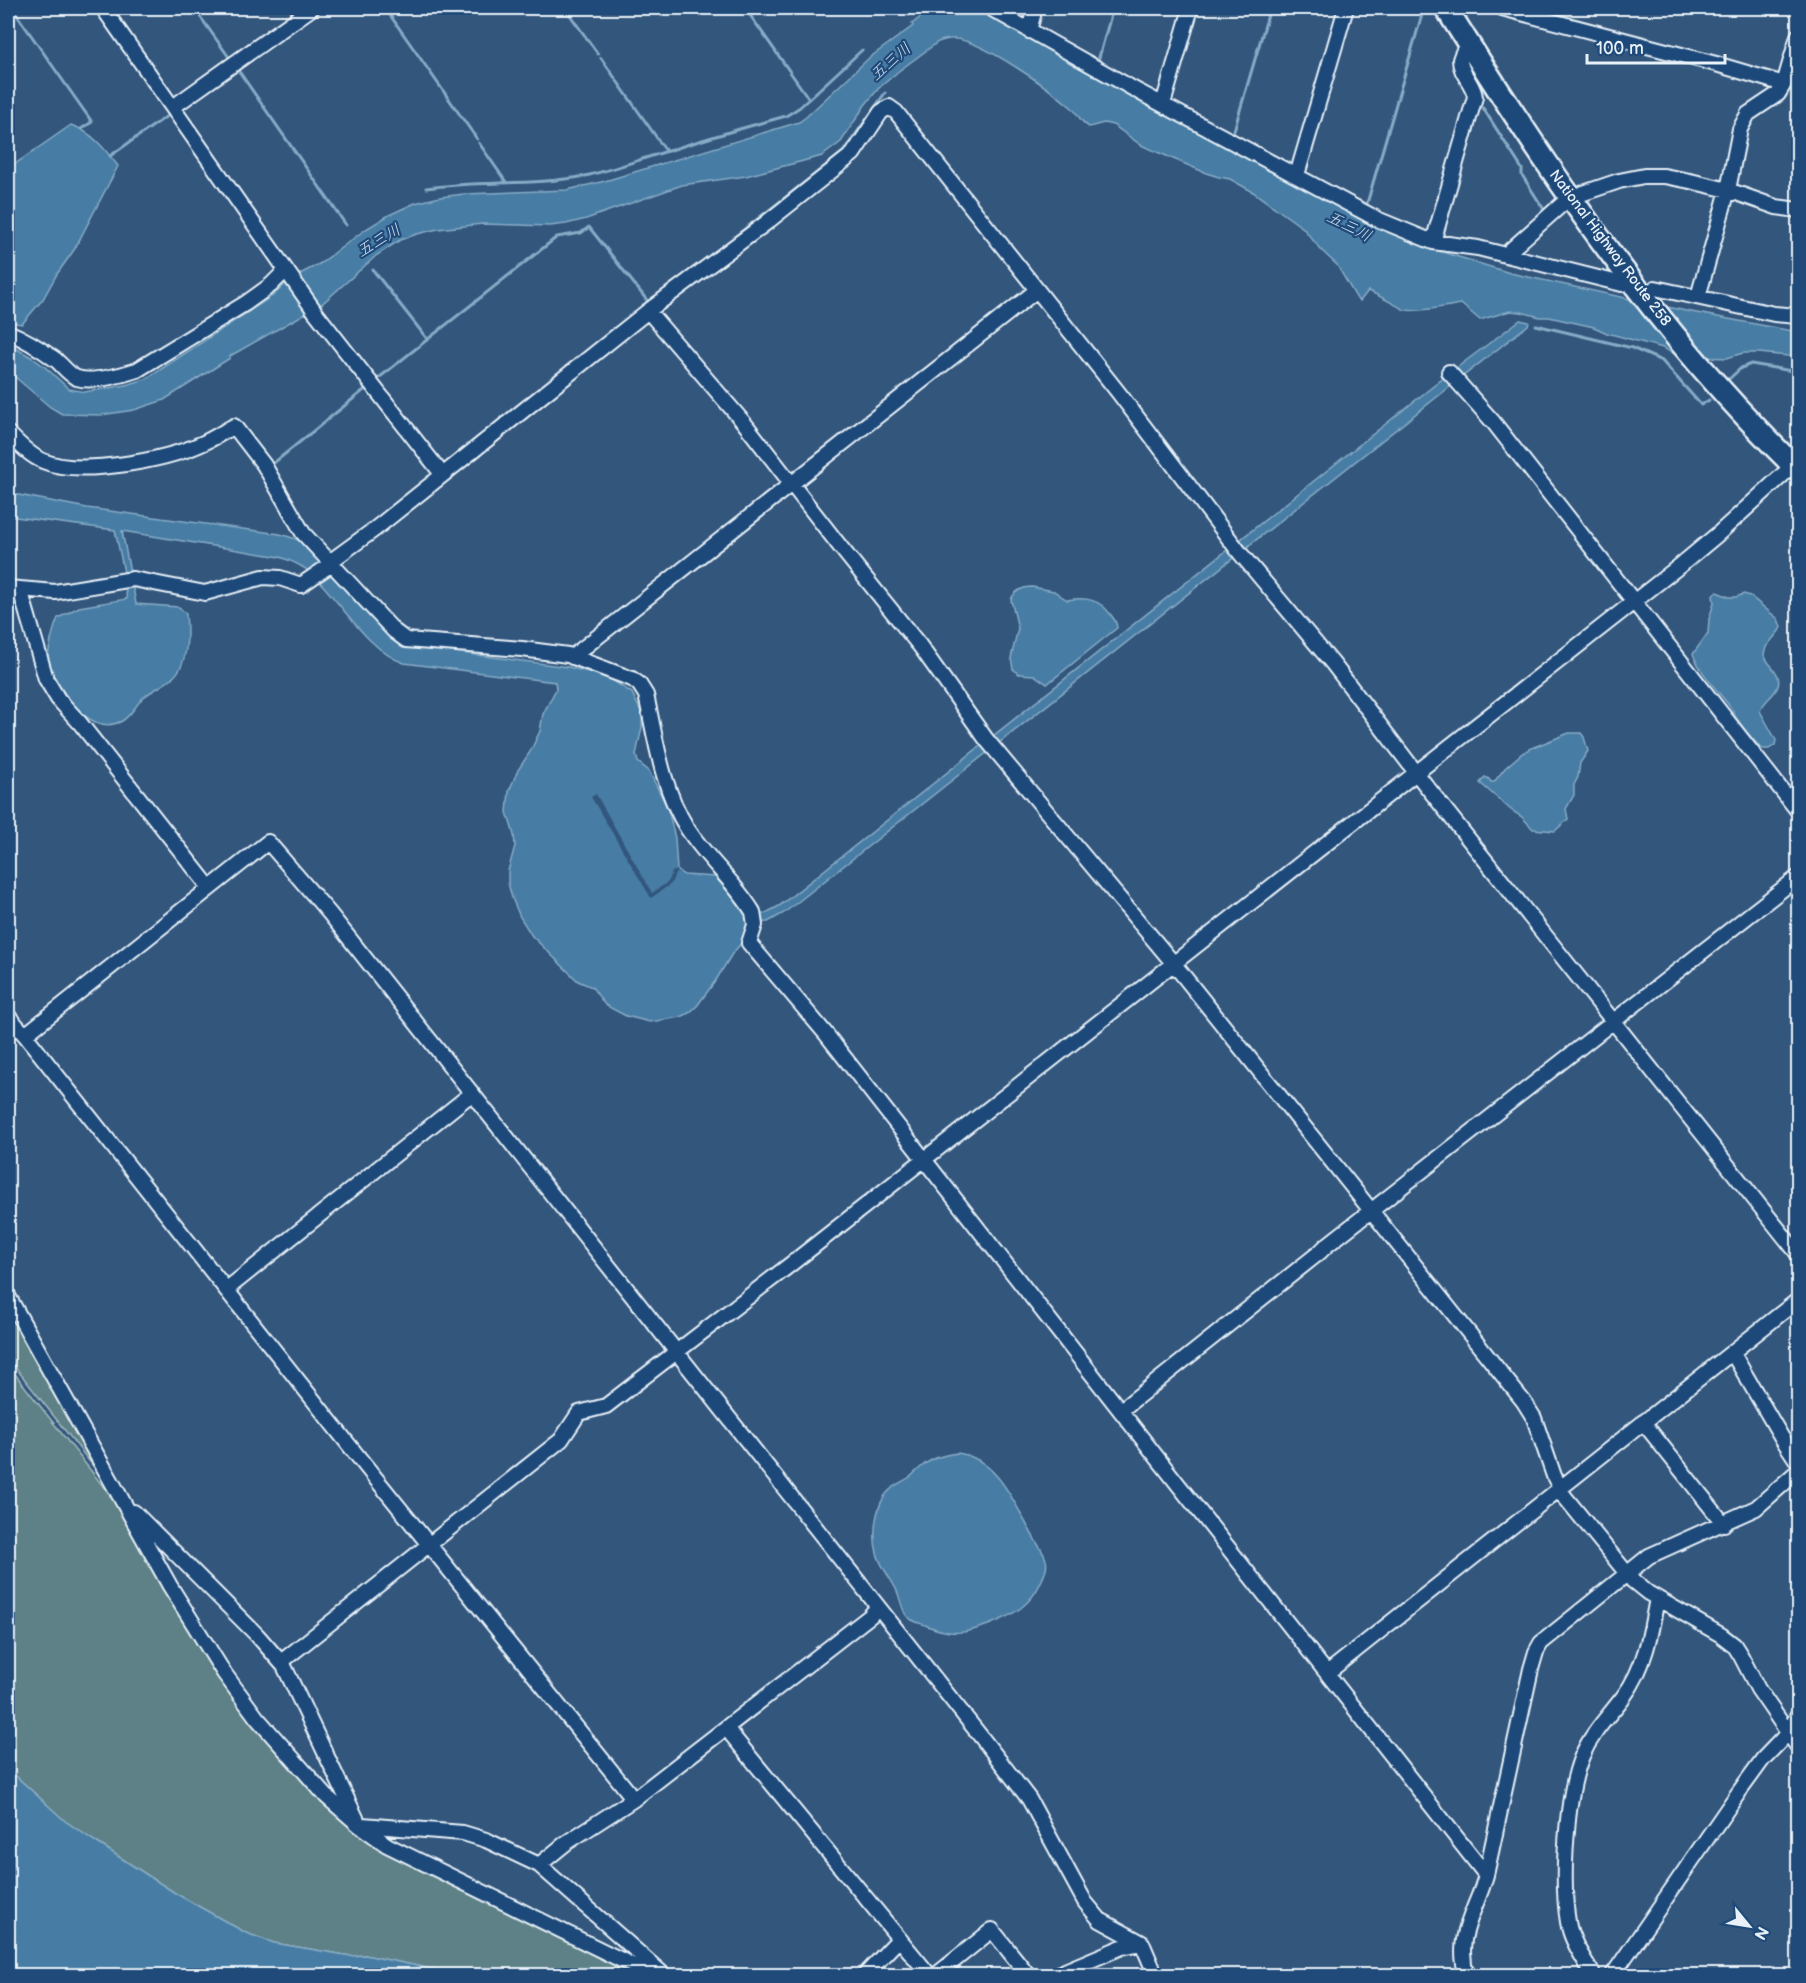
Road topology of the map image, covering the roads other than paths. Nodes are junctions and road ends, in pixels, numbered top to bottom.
1 (102, 8) edge
2 (312, 8) edge
3 (990, 8) edge
4 (1035, 8) edge
5 (1191, 8) edge
6 (1346, 8) edge
7 (1446, 8) edge
8 (1502, 8) edge
9 (1029, 31) junction
10 (1798, 36) edge
11 (1468, 42) junction
12 (1784, 84) junction
13 (1163, 104) junction
14 (173, 107) junction
15 (1297, 175) junction
16 (1728, 190) junction
17 (1569, 198) junction
18 (1798, 210) edge
19 (1433, 242) junction
20 (1505, 255) junction
21 (286, 270) junction
22 (1622, 284) dead end
23 (1037, 290) junction
24 (1650, 292) junction
25 (1698, 297) junction
26 (648, 311) junction
27 (1798, 316) edge
28 (8, 332) edge
29 (1451, 376) dead end
30 (8, 433) edge
31 (1796, 465) edge
32 (442, 474) junction
33 (791, 483) junction
34 (332, 563) junction
35 (14, 589) edge
36 (1634, 602) junction
37 (572, 657) junction
38 (1416, 772) junction
39 (1798, 811) edge
40 (1798, 877) edge
41 (210, 888) junction
42 (1174, 964) junction
43 (8, 1016) edge
44 (1614, 1021) junction
45 (25, 1035) junction
46 (471, 1094) junction
47 (924, 1160) junction
48 (1373, 1211) junction
49 (1798, 1254) edge
50 (227, 1289) junction
51 (8, 1296) edge
52 (1798, 1300) edge
53 (677, 1351) junction
54 (1732, 1352) junction
55 (1121, 1410) junction
56 (1643, 1422) junction
57 (1798, 1462) edge
58 (1798, 1470) edge
59 (1561, 1488) junction
60 (120, 1497) junction
61 (1724, 1524) junction
62 (429, 1544) junction
63 (1627, 1575) junction
64 (1657, 1598) junction
65 (878, 1607) junction
66 (281, 1662) junction
67 (1327, 1673) junction
68 (1798, 1715) edge
69 (726, 1728) junction
70 (1793, 1729) edge
71 (1798, 1747) edge
72 (634, 1799) junction
73 (359, 1825) junction
74 (539, 1865) junction
75 (1486, 1875) junction
76 (899, 1939) junction
77 (1142, 1943) junction
78 (654, 1976) edge
79 (665, 1976) edge
80 (864, 1976) edge
81 (930, 1976) edge
82 (935, 1976) edge
83 (1029, 1976) edge
84 (1053, 1976) edge
85 (1156, 1976) edge
86 (1467, 1976) edge
87 (1593, 1976) edge
88 (1612, 1976) edge

1 - 14 street
2 - 14 street
3 - 9 street
4 - 9 street
5 - 13 street
6 - 15 street
7 - 11 highway, National Highway Route 258
8 - 12 street
9 - 13 street
10 - 12 street
11 - 17 highway, National Highway Route 258
11 - 19 street
12 - 16 street
13 - 15 street
14 - 21 street
15 - 19 street
16 - 17 street
16 - 18 street
16 - 25 street
17 - 20 street
17 - 24 highway, National Highway Route 258
19 - 20 street
20 - 22 street
21 - 28 street
21 - 32 street
23 - 26 street
23 - 33 street
23 - 38 street
24 - 25 street
24 - 31 highway, National Highway Route 258
25 - 27 street
26 - 32 street
26 - 33 street
29 - 36 street
30 - 34 street
31 - 36 street
32 - 34 street
33 - 37 street
33 - 42 street
34 - 35 street
34 - 37 street
35 - 41 street
36 - 38 street
36 - 39 street
37 - 47 street
38 - 42 street
38 - 44 street
40 - 44 street
41 - 45 street
41 - 46 street
42 - 47 street
42 - 48 street
43 - 45 street
44 - 48 street
44 - 49 street
45 - 50 street
46 - 50 street
46 - 53 street
47 - 53 street
47 - 55 street
48 - 55 street
48 - 59 street
50 - 62 street
51 - 60 street
52 - 54 street
53 - 62 street
53 - 65 street
54 - 56 street
54 - 57 street
55 - 67 street
56 - 59 street
56 - 61 street
58 - 61 street
59 - 63 street
59 - 67 street
60 - 66 street
60 - 73 street
61 - 63 street
62 - 66 street
62 - 72 street
63 - 64 street
63 - 75 street
64 - 70 street
64 - 87 street
65 - 69 street
65 - 77 street
66 - 73 street
67 - 75 street
68 - 70 street
69 - 72 street
69 - 76 street
70 - 71 street
70 - 88 street
72 - 74 street
73 - 74 street
73 - 78 street
74 - 79 street
75 - 86 street
76 - 80 street
76 - 81 street
77 - 84 street
77 - 85 street
82 - 83 street

